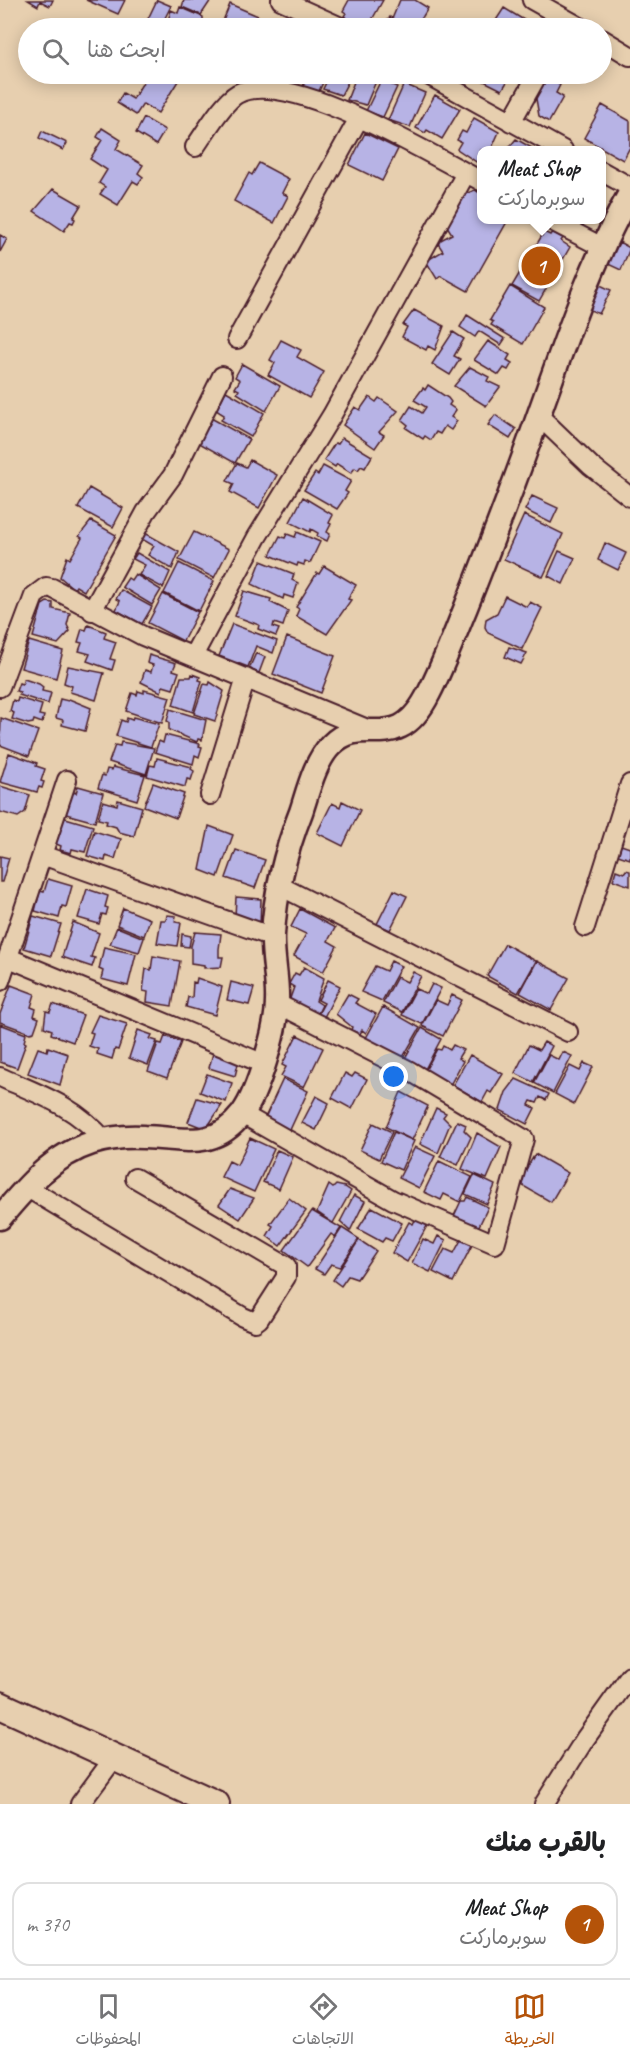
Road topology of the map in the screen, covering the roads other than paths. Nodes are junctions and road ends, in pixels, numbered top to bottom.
1 (281, 0) edge
2 (532, 0) edge
3 (321, 18) edge
4 (559, 18) edge
5 (612, 45) edge
6 (630, 56) edge
7 (444, 84) edge
8 (532, 84) edge
9 (359, 118) junction
10 (511, 122) junction
11 (556, 146) edge
12 (195, 147) dead end
13 (606, 174) edge
14 (474, 177) edge
15 (630, 187) edge
16 (630, 193) edge
17 (559, 224) edge
18 (602, 247) junction
19 (237, 339) dead end
20 (222, 376) dead end
21 (539, 416) junction
22 (630, 497) edge
23 (92, 610) junction
24 (193, 656) junction
25 (246, 678) junction
26 (0, 687) edge
27 (372, 731) junction
28 (67, 780) dead end
29 (630, 784) edge
30 (210, 795) dead end
31 (42, 855) junction
32 (280, 886) junction
33 (585, 927) dead end
34 (273, 937) junction
35 (9, 958) junction
36 (0, 981) edge
37 (278, 1004) junction
38 (568, 1032) dead end
39 (264, 1064) junction
40 (0, 1077) edge
41 (242, 1114) junction
42 (105, 1140) junction
43 (135, 1178) dead end
44 (26, 1187) junction
45 (0, 1218) edge
46 (630, 1676) edge
47 (0, 1705) edge
48 (114, 1758) junction
49 (80, 1804) edge
50 (216, 1804) edge
51 (544, 1804) edge

1 - 3 street
2 - 4 street
5 - 6 street
7 - 10 street
8 - 10 street
9 - 12 street
9 - 14 street
9 - 19 street
10 - 11 street
13 - 15 street
14 - 24 street
16 - 18 street
17 - 18 street
18 - 21 street
20 - 23 street
21 - 22 street
21 - 27 street
23 - 24 street
23 - 26 street
24 - 25 street
25 - 27 street
25 - 30 street
27 - 32 street
28 - 31 street
29 - 33 street
31 - 34 street
31 - 35 street
32 - 34 street
32 - 38 street
34 - 37 street
35 - 36 street
35 - 39 street
37 - 39 street
37 - 41 street
39 - 41 street
40 - 42 street
41 - 42 street
42 - 44 street
43 - 44 street
44 - 45 street
46 - 51 street
47 - 48 main road
48 - 49 street
48 - 50 main road

